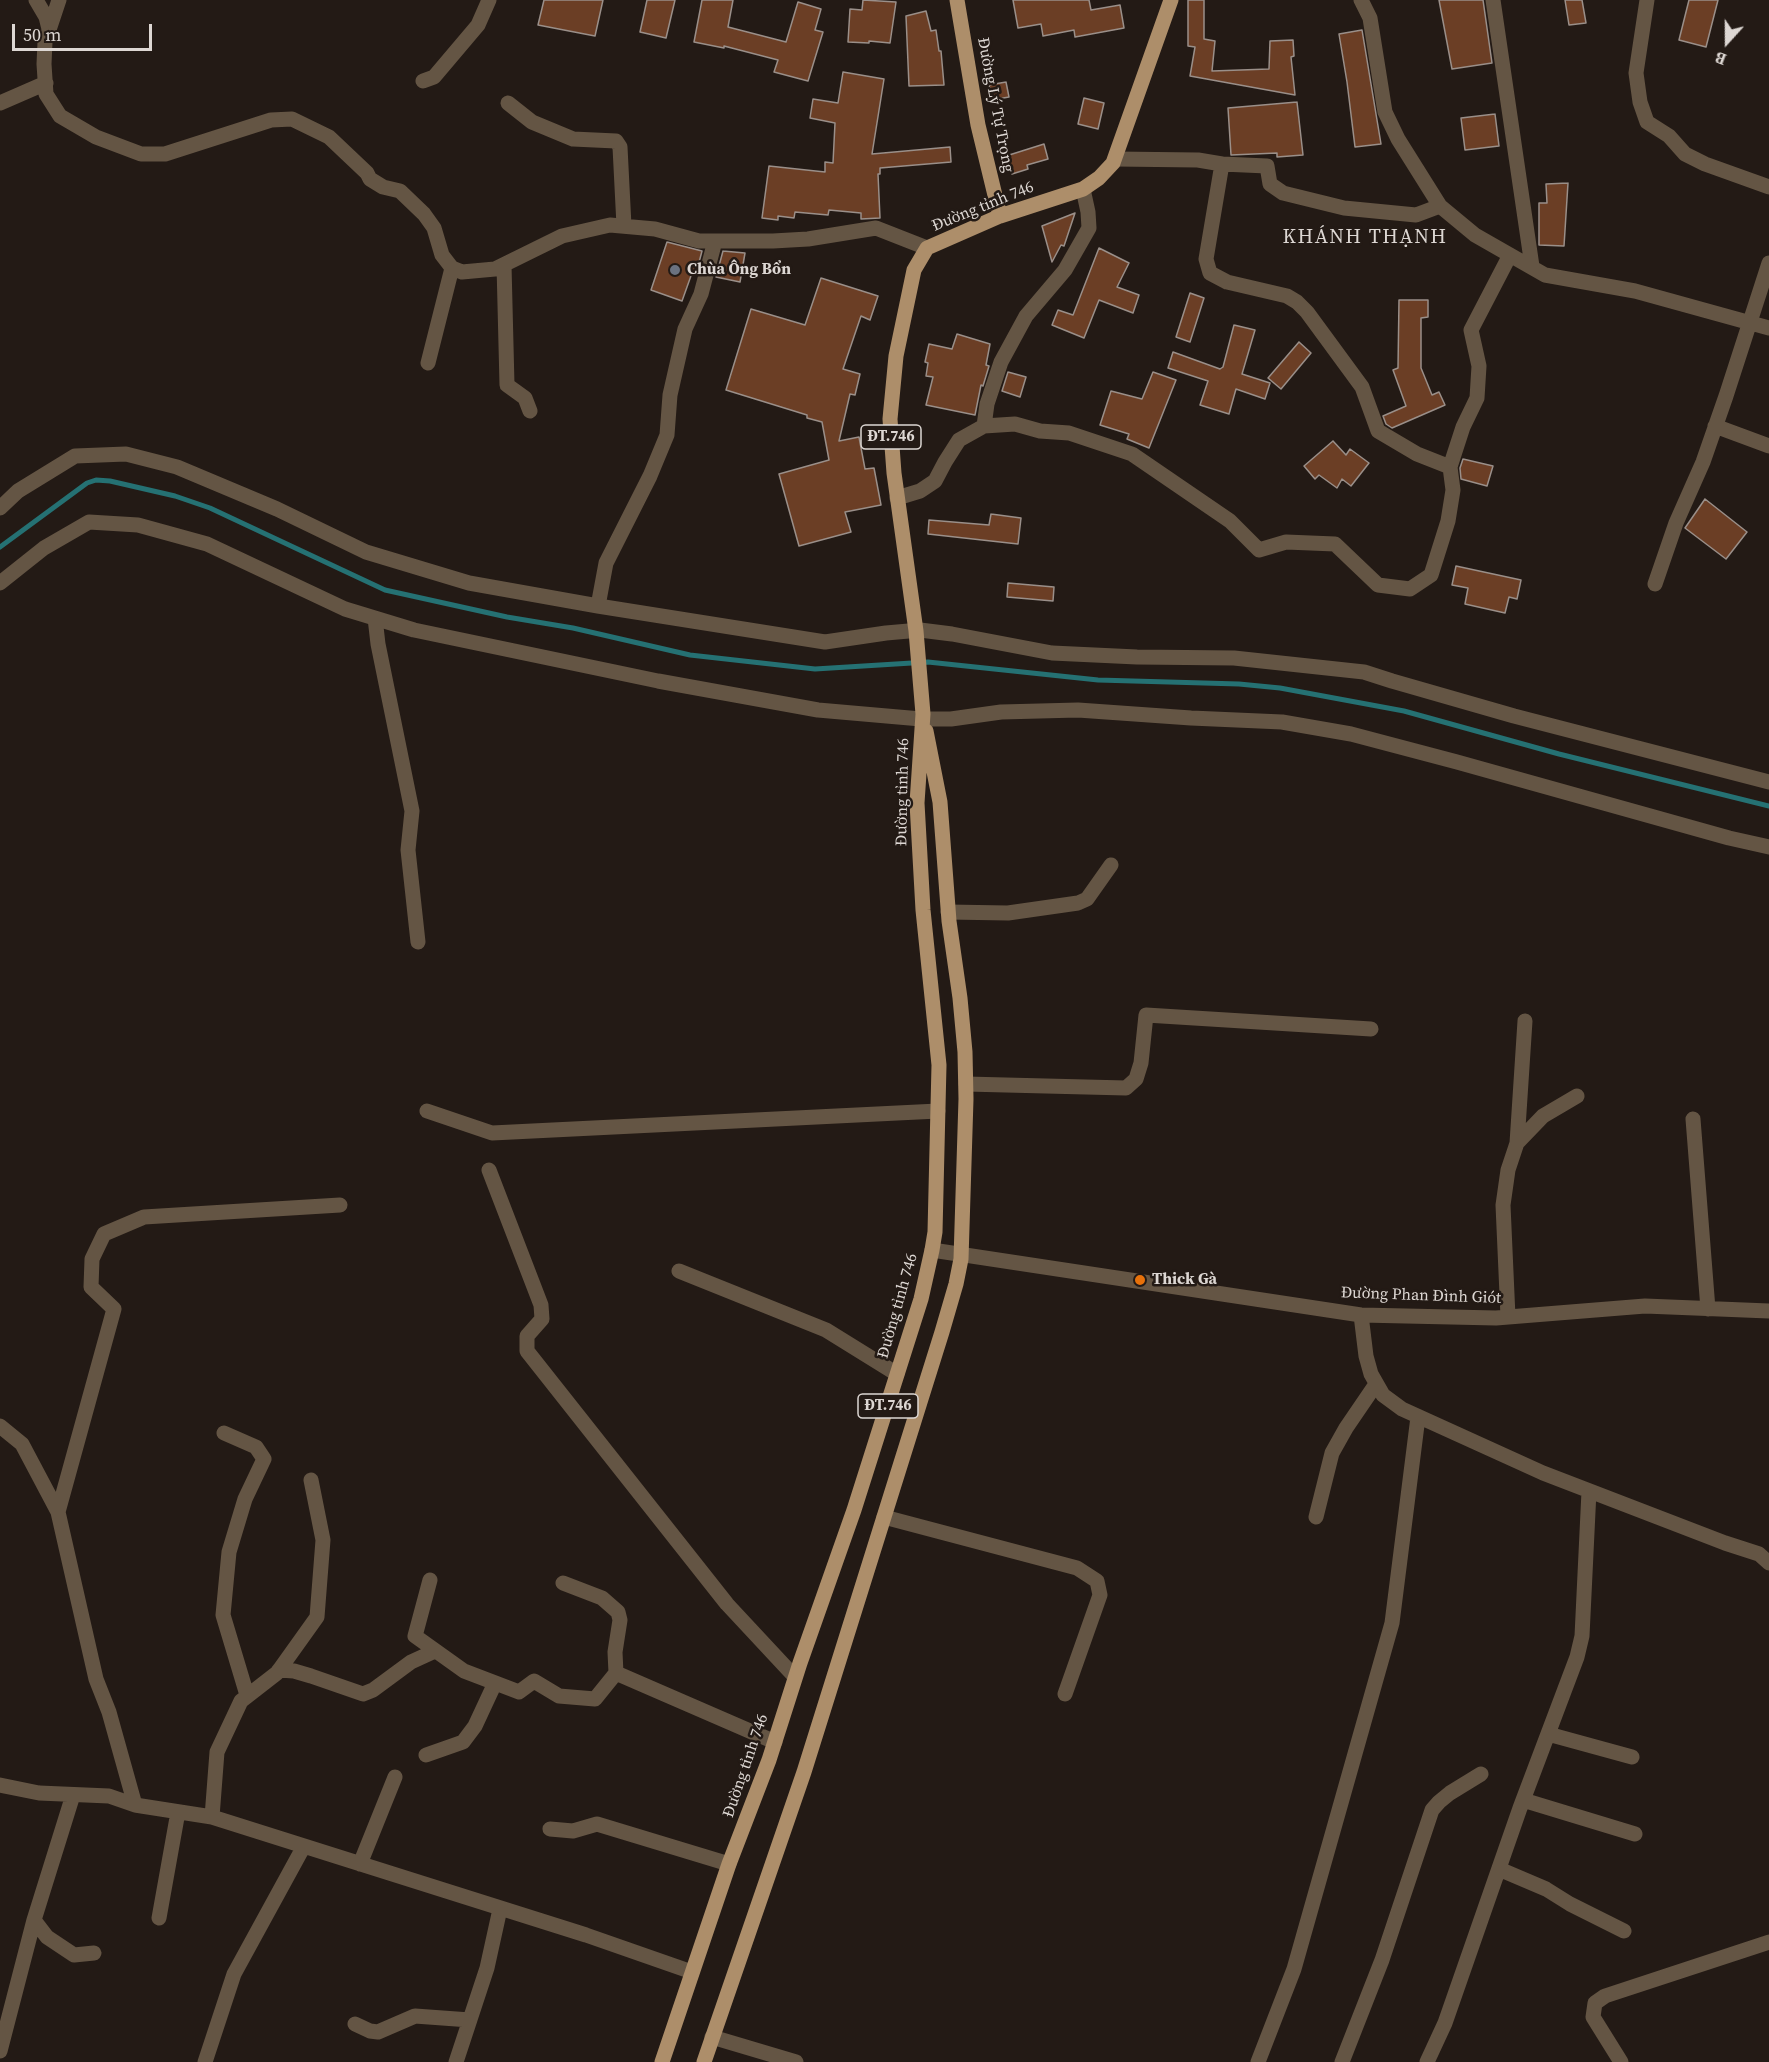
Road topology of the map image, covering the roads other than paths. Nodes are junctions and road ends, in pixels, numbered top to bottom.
1 (36, 0) edge
2 (59, 0) edge
3 (489, 0) edge
4 (957, 0) edge
5 (1170, 0) edge
6 (1361, 0) edge
7 (1493, 0) edge
8 (1647, 0) edge
9 (49, 29) junction
10 (423, 81) dead end
11 (46, 82) junction
12 (0, 103) edge
13 (508, 103) dead end
14 (1115, 159) junction
15 (1222, 164) junction
16 (1769, 187) edge
17 (1083, 189) junction
18 (1440, 206) junction
19 (1000, 216) junction
20 (624, 226) junction
21 (715, 241) junction
22 (927, 248) junction
23 (1510, 255) junction
24 (1769, 263) edge
25 (504, 265) junction
26 (1532, 266) junction
27 (452, 267) junction
28 (1749, 322) junction
29 (1769, 328) edge
30 (428, 363) dead end
31 (530, 411) dead end
32 (984, 426) junction
33 (1715, 426) junction
34 (1769, 446) edge
35 (1450, 467) junction
36 (897, 498) junction
37 (0, 508) edge
38 (0, 583) edge
39 (1655, 584) dead end
40 (598, 606) junction
41 (375, 618) junction
42 (916, 630) junction
43 (923, 719) junction
44 (1769, 782) edge
45 (1769, 847) edge
46 (1111, 865) dead end
47 (948, 912) junction
48 (418, 942) dead end
49 (1525, 1021) dead end
50 (1371, 1029) dead end
51 (966, 1084) junction
52 (1577, 1096) dead end
53 (427, 1111) dead end
54 (938, 1111) junction
55 (1693, 1119) dead end
56 (1517, 1143) junction
57 (489, 1170) dead end
58 (340, 1205) dead end
59 (933, 1250) junction
60 (961, 1254) junction
61 (679, 1271) dead end
62 (1708, 1309) junction
63 (1769, 1311) edge
64 (1361, 1315) junction
65 (1508, 1317) junction
66 (897, 1374) junction
67 (1376, 1384) junction
68 (1418, 1417) junction
69 (0, 1426) edge
70 (224, 1433) dead end
71 (311, 1480) dead end
72 (1589, 1491) junction
73 (58, 1512) junction
74 (884, 1517) junction
75 (1316, 1517) dead end
76 (1769, 1563) edge
77 (430, 1580) dead end
78 (563, 1583) dead end
79 (435, 1651) junction
80 (279, 1670) junction
81 (616, 1673) junction
82 (795, 1677) junction
83 (495, 1683) junction
84 (1065, 1694) dead end
85 (247, 1695) junction
86 (1548, 1734) junction
87 (775, 1742) junction
88 (426, 1755) dead end
89 (1632, 1757) dead end
90 (1481, 1774) dead end
91 (395, 1777) dead end
92 (0, 1785) edge
93 (73, 1795) junction
94 (1523, 1800) junction
95 (135, 1805) junction
96 (178, 1812) junction
97 (212, 1817) junction
98 (550, 1829) dead end
99 (1635, 1834) dead end
100 (304, 1846) junction
101 (360, 1864) junction
102 (729, 1864) junction
103 (1499, 1869) junction
104 (500, 1909) junction
105 (159, 1918) dead end
106 (34, 1920) junction
107 (1624, 1931) dead end
108 (1769, 1942) edge
109 (94, 1953) dead end
110 (692, 1972) junction
111 (470, 2019) junction
112 (355, 2024) dead end
113 (712, 2037) junction
114 (0, 2050) edge
115 (205, 2062) edge
116 (456, 2062) edge
117 (662, 2062) edge
118 (704, 2062) edge
119 (796, 2062) edge
120 (1258, 2062) edge
121 (1342, 2062) edge
122 (1427, 2062) edge
123 (1621, 2062) edge

1 - 9 street
2 - 9 street
3 - 10 street
4 - 19 main road, Đường Lý Tự Trọng
5 - 14 main road, Đường tỉnh 746
6 - 18 street
7 - 26 street
8 - 16 street
9 - 11 street
11 - 12 street
11 - 27 street
13 - 20 street
14 - 15 street
14 - 17 main road, Đường tỉnh 746
15 - 18 street
15 - 35 street
17 - 19 main road, Đường tỉnh 746
17 - 32 street
18 - 23 street
19 - 22 main road, Đường tỉnh 746
20 - 21 street
20 - 25 street
21 - 22 street
21 - 40 street
22 - 36 main road, Đường tỉnh 746 / ĐT.746
23 - 26 street
23 - 35 street
24 - 28 street
25 - 27 street
25 - 31 street
26 - 28 street
27 - 30 street
28 - 29 street
28 - 33 street
32 - 35 street
32 - 36 street
33 - 34 street
33 - 39 street
36 - 42 main road, Đường tỉnh 746 / ĐT.746
37 - 40 street
38 - 41 street
40 - 42 street
41 - 43 street
41 - 48 street
42 - 43 main road, ĐT.746
42 - 44 street
43 - 45 street
43 - 47 main road, Đường tỉnh 746 / ĐT.746
43 - 54 main road, Đường tỉnh 746 / ĐT.746
46 - 47 street
47 - 51 main road, Đường tỉnh 746 / ĐT.746
49 - 56 street
50 - 51 street
51 - 60 main road, Đường tỉnh 746 / ĐT.746
52 - 56 street
53 - 54 street
54 - 59 main road, Đường tỉnh 746 / ĐT.746
55 - 62 street
56 - 65 street
57 - 82 street
58 - 73 street
59 - 60 street, Đường Phan Đình Giót
59 - 66 main road, Đường tỉnh 746 / ĐT.746
60 - 64 street, Đường Phan Đình Giót
60 - 74 main road, Đường tỉnh 746 / ĐT.746
61 - 66 street
62 - 63 street, Đường Phan Đình Giót
62 - 65 street, Đường Phan Đình Giót
64 - 65 street, Đường Phan Đình Giót
64 - 67 street
66 - 82 main road, Đường tỉnh 746 / ĐT.746
67 - 68 street
67 - 75 street
68 - 72 street
68 - 120 street
69 - 73 street
70 - 85 street
71 - 80 street
72 - 76 street
72 - 86 street
73 - 95 street
74 - 84 street
74 - 113 main road, Đường tỉnh 746 / ĐT.746
77 - 79 street
78 - 81 street
79 - 80 street
79 - 83 street
80 - 85 street
81 - 83 street
81 - 87 street
82 - 87 main road, Đường tỉnh 746 / ĐT.746
83 - 88 street
85 - 97 street
86 - 89 street
86 - 94 street
87 - 102 main road, Đường tỉnh 746 / ĐT.746
90 - 121 street
91 - 101 street
92 - 93 street
93 - 95 street
93 - 106 street
94 - 99 street
94 - 103 street
95 - 96 street
96 - 97 street
96 - 105 street
97 - 100 street
98 - 102 street
100 - 101 street
100 - 115 street
101 - 104 street
102 - 110 main road, Đường tỉnh 746 / ĐT.746
103 - 107 street
103 - 122 street
104 - 110 street
104 - 111 street
106 - 109 street
106 - 114 street
108 - 123 street
110 - 117 main road, Đường tỉnh 746 / ĐT.746
111 - 112 street
111 - 116 street
113 - 118 main road, Đường tỉnh 746 / ĐT.746
113 - 119 street

